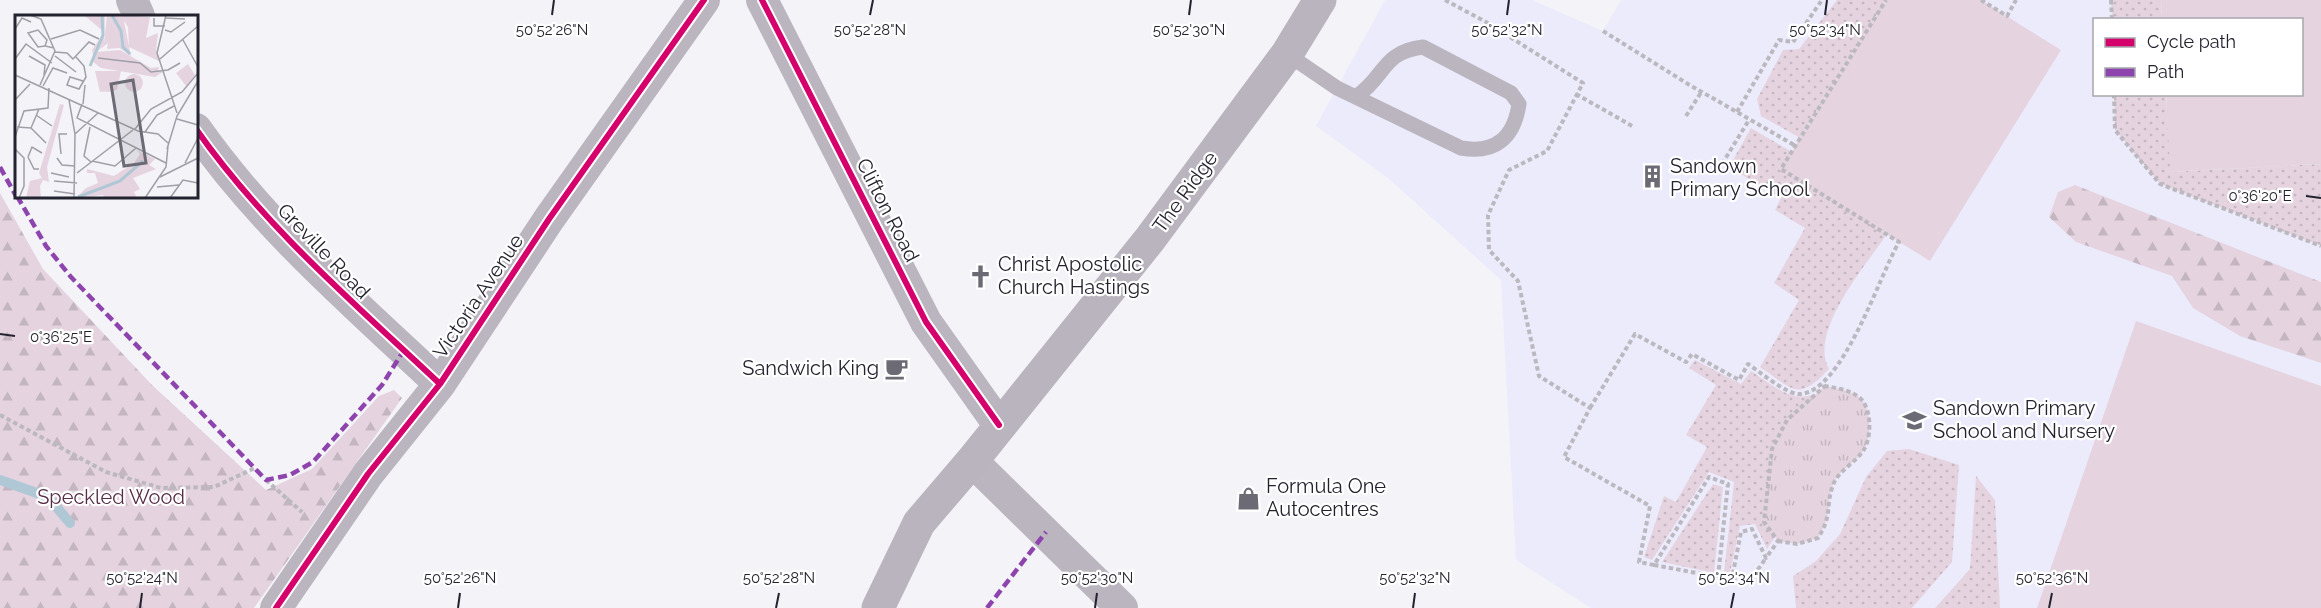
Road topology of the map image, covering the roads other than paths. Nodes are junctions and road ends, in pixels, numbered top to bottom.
1 (132, 0) edge
2 (704, 0) edge
3 (762, 0) edge
4 (1320, 0) edge
5 (139, 15) edge
6 (1287, 54) junction
7 (1357, 96) junction
8 (198, 132) edge
9 (440, 384) junction
10 (999, 425) junction
11 (972, 461) junction
12 (276, 608) edge
13 (878, 608) edge
14 (1122, 608) edge

1 - 5 street
2 - 9 street, Victoria Avenue
3 - 10 street, Clifton Road
4 - 6 main road, The Ridge
6 - 7 lane
6 - 10 main road, The Ridge
7 - 7 lane
8 - 9 street, Greville Road
9 - 12 street, Victoria Avenue
10 - 11 main road, The Ridge
11 - 13 main road, The Ridge
11 - 14 street

